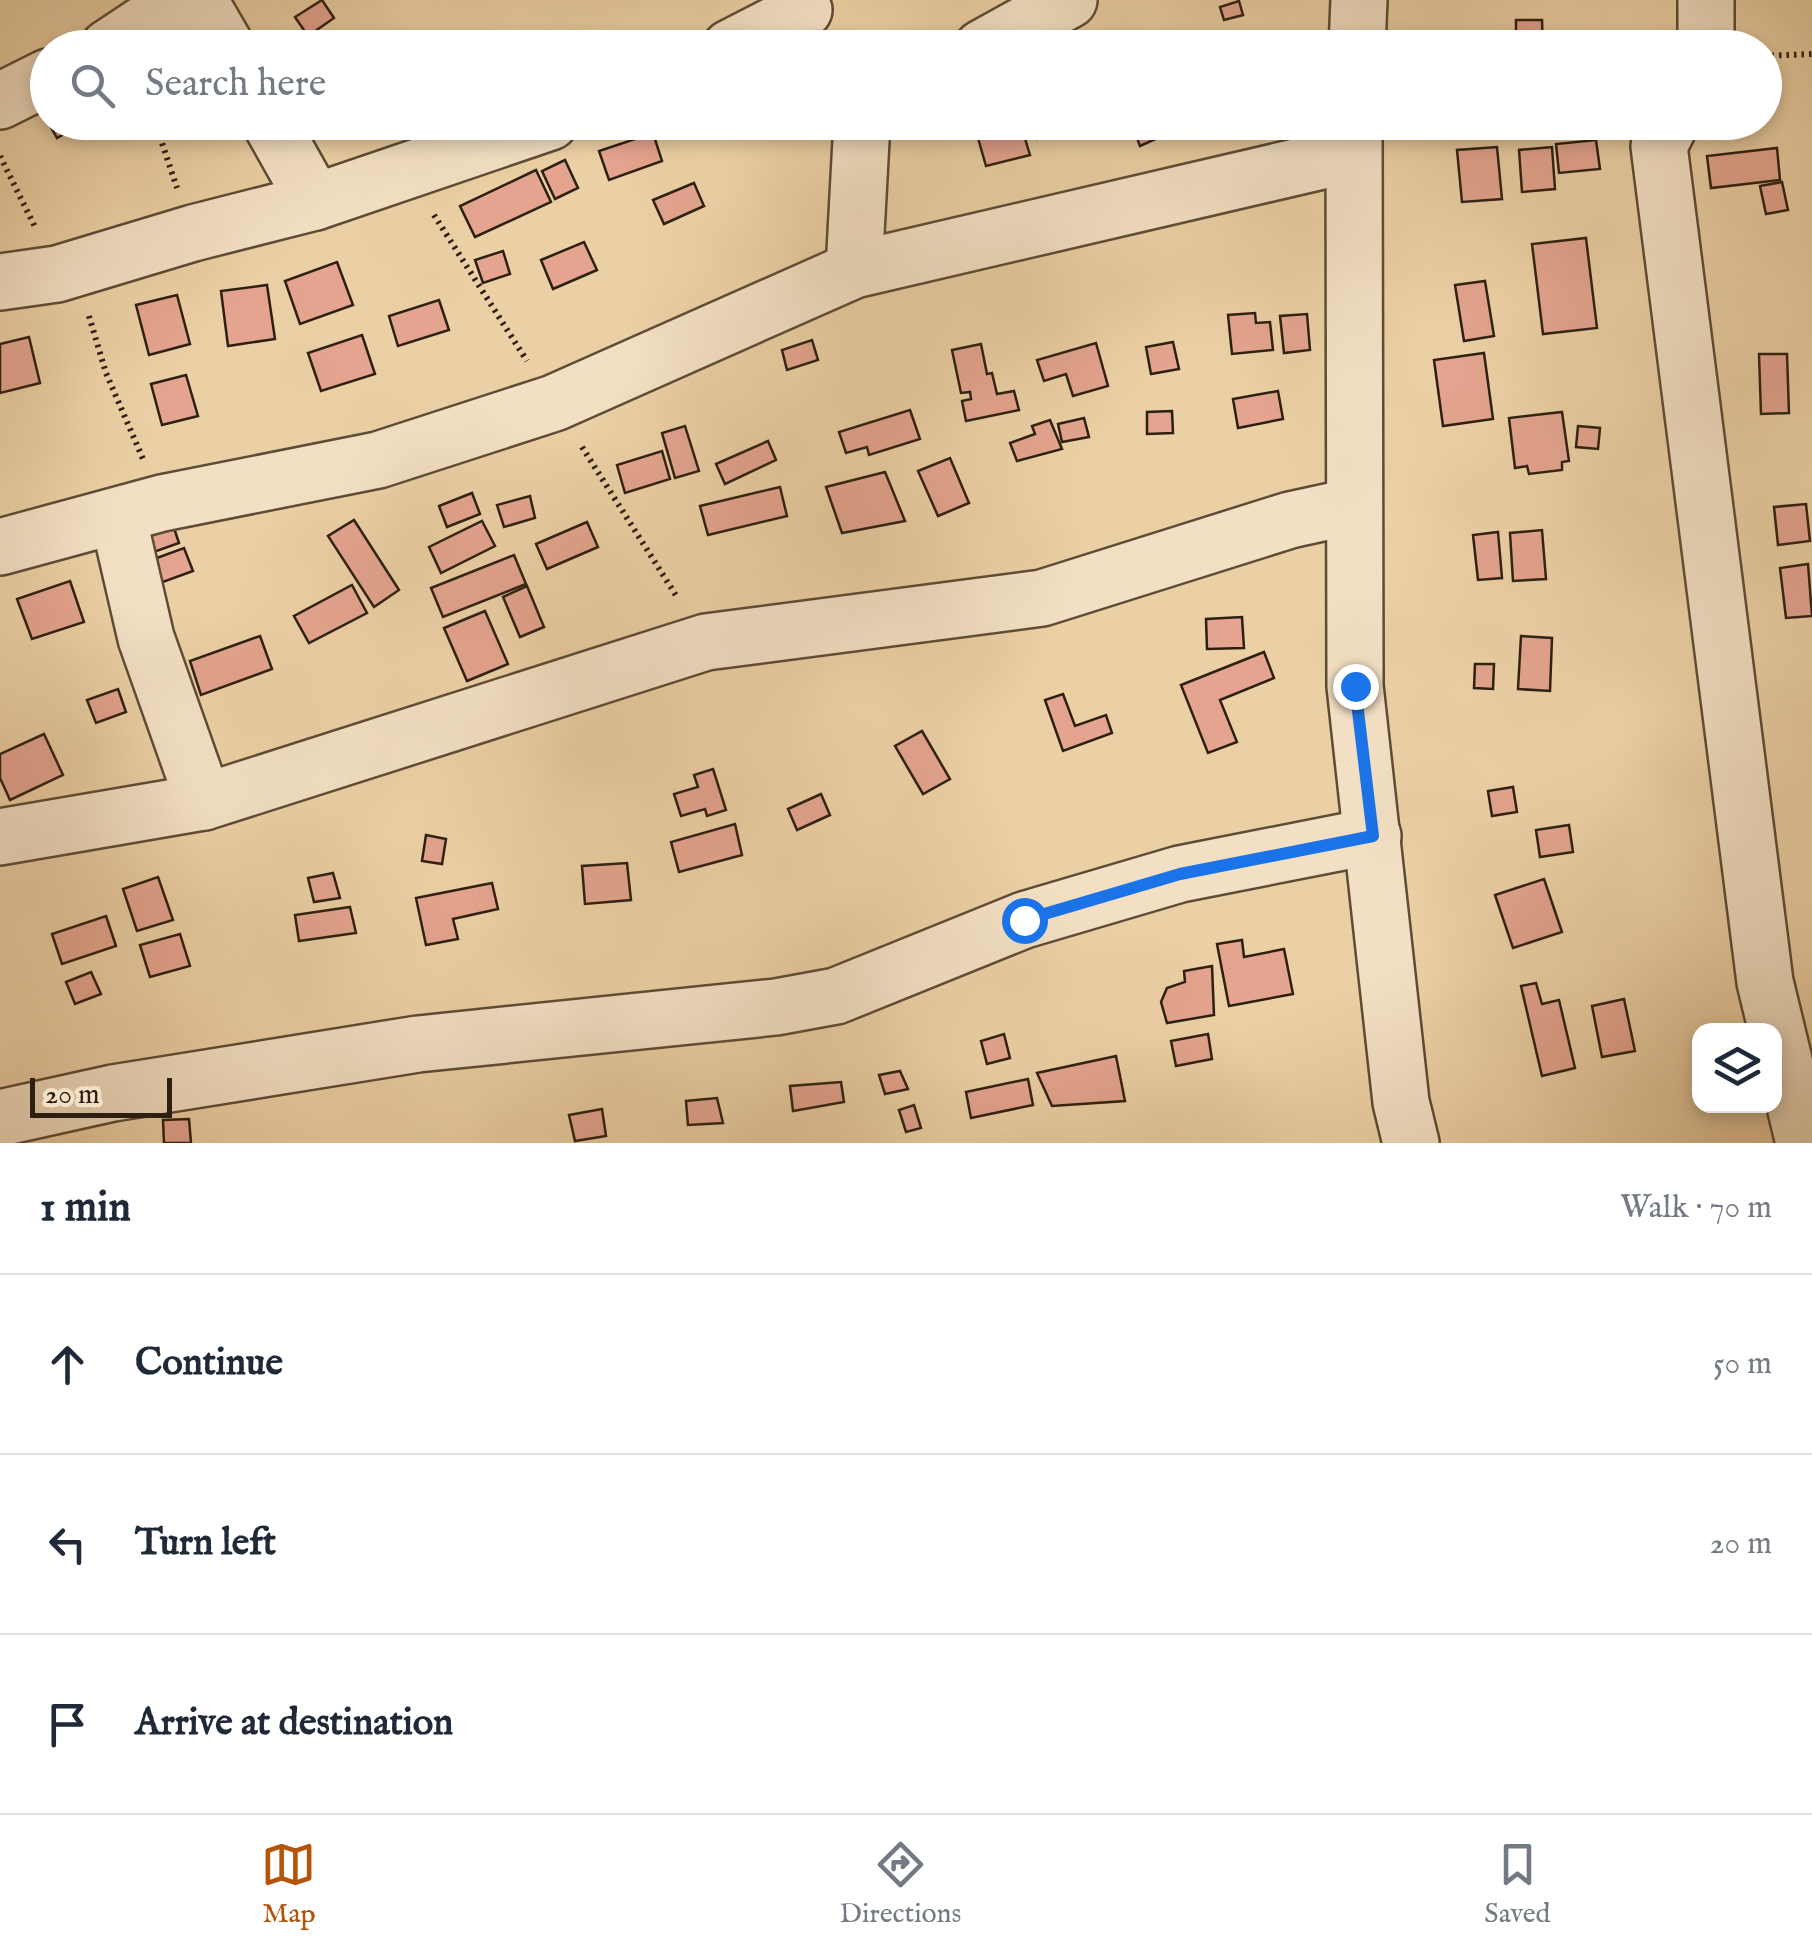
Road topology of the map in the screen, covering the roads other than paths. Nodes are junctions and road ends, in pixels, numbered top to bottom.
1 (180, 0) edge
2 (199, 0) edge
3 (1069, 0) edge
4 (1359, 0) edge
5 (1706, 0) edge
6 (810, 19) edge
7 (135, 30) edge
8 (216, 30) edge
9 (780, 30) edge
10 (1015, 30) edge
11 (1358, 30) edge
12 (1706, 30) edge
13 (30, 87) edge
14 (0, 101) edge
15 (280, 140) edge
16 (497, 140) edge
17 (861, 140) edge
18 (1345, 140) edge
19 (1353, 140) edge
20 (1662, 140) edge
21 (315, 202) junction
22 (854, 270) junction
23 (0, 282) edge
24 (1354, 506) junction
25 (140, 510) junction
26 (0, 548) edge
27 (204, 802) junction
28 (0, 836) edge
29 (1373, 836) junction
30 (0, 1118) edge
31 (1398, 1129) edge
32 (1804, 1143) edge

1 - 7 street
2 - 8 street
3 - 10 street
4 - 11 street
5 - 12 street
6 - 9 street
13 - 14 street
15 - 21 street
16 - 21 street
17 - 22 street
18 - 22 street
19 - 24 street
20 - 32 street
21 - 23 street
22 - 25 street
24 - 27 street
24 - 29 street
25 - 26 street
25 - 27 street
27 - 28 street
29 - 30 street
29 - 31 street

